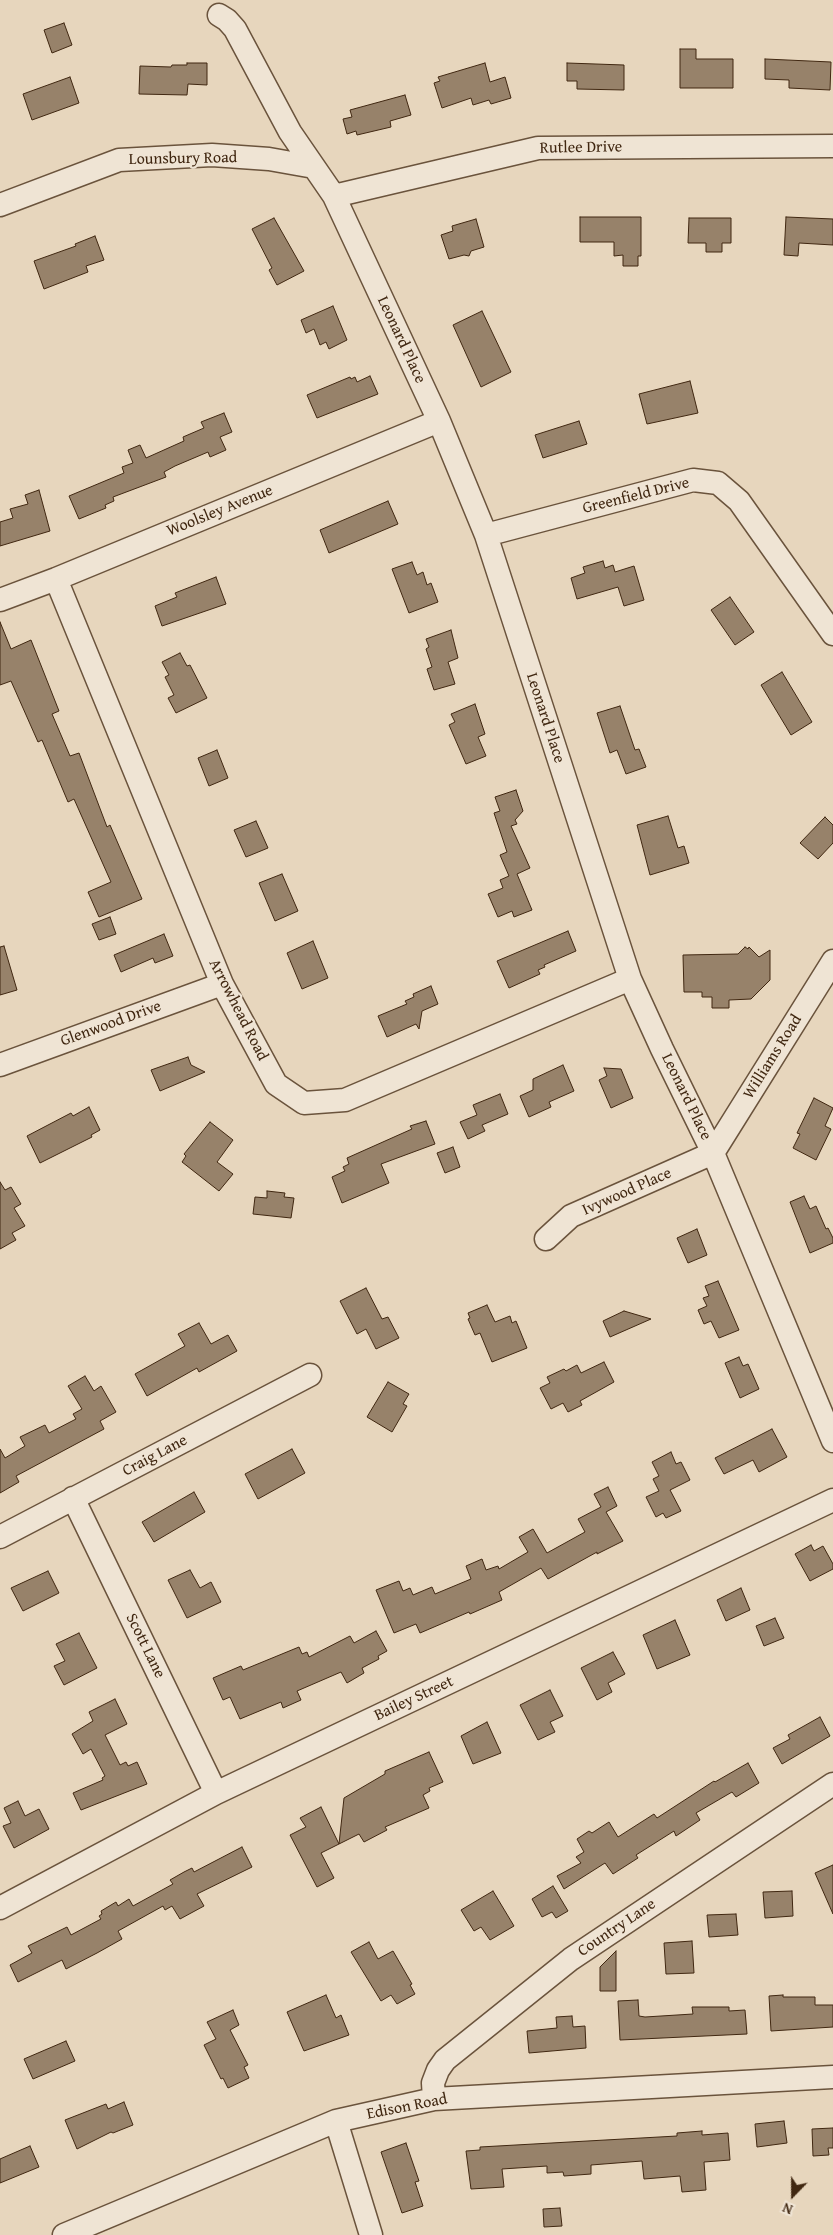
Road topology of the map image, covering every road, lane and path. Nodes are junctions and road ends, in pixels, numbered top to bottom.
1 (219, 15) dead end
2 (833, 146) edge
3 (314, 167) junction
4 (334, 196) junction
5 (0, 205) edge
6 (439, 421) junction
7 (486, 535) junction
8 (56, 579) junction
9 (0, 600) edge
10 (833, 634) edge
11 (833, 961) edge
12 (630, 979) junction
13 (222, 984) junction
14 (0, 1064) edge
15 (714, 1153) junction
16 (546, 1239) dead end
17 (310, 1376) dead end
18 (833, 1441) edge
19 (74, 1498) junction
20 (833, 1500) edge
21 (0, 1537) edge
22 (833, 1784) edge
23 (216, 1793) junction
24 (0, 1908) edge
25 (833, 2077) edge
26 (434, 2100) junction
27 (336, 2121) junction
28 (64, 2235) edge
29 (371, 2235) edge

1 - 3 street, Leonard Place
2 - 4 street, Rutlee Drive
3 - 4 street, Leonard Place
3 - 5 street, Lounsbury Road
4 - 6 street, Leonard Place
6 - 7 street, Leonard Place
6 - 8 street, Woolsley Avenue
7 - 10 street, Greenfield Drive
7 - 12 street, Leonard Place
8 - 9 street, Woolsley Avenue
8 - 13 street, Arrowhead Road
11 - 15 street, Williams Road
12 - 13 street, Arrowhead Road
12 - 15 street, Leonard Place
13 - 14 street, Glenwood Drive
15 - 16 street, Ivywood Place
15 - 18 street, Leonard Place
17 - 19 street, Craig Lane
19 - 21 street, Craig Lane
19 - 23 street, Scott Lane
20 - 23 street, Bailey Street
22 - 26 street, Country Lane
23 - 24 street, Bailey Street
25 - 26 street, Edison Road
26 - 27 street, Edison Road
27 - 28 street, Edison Road
27 - 29 street

